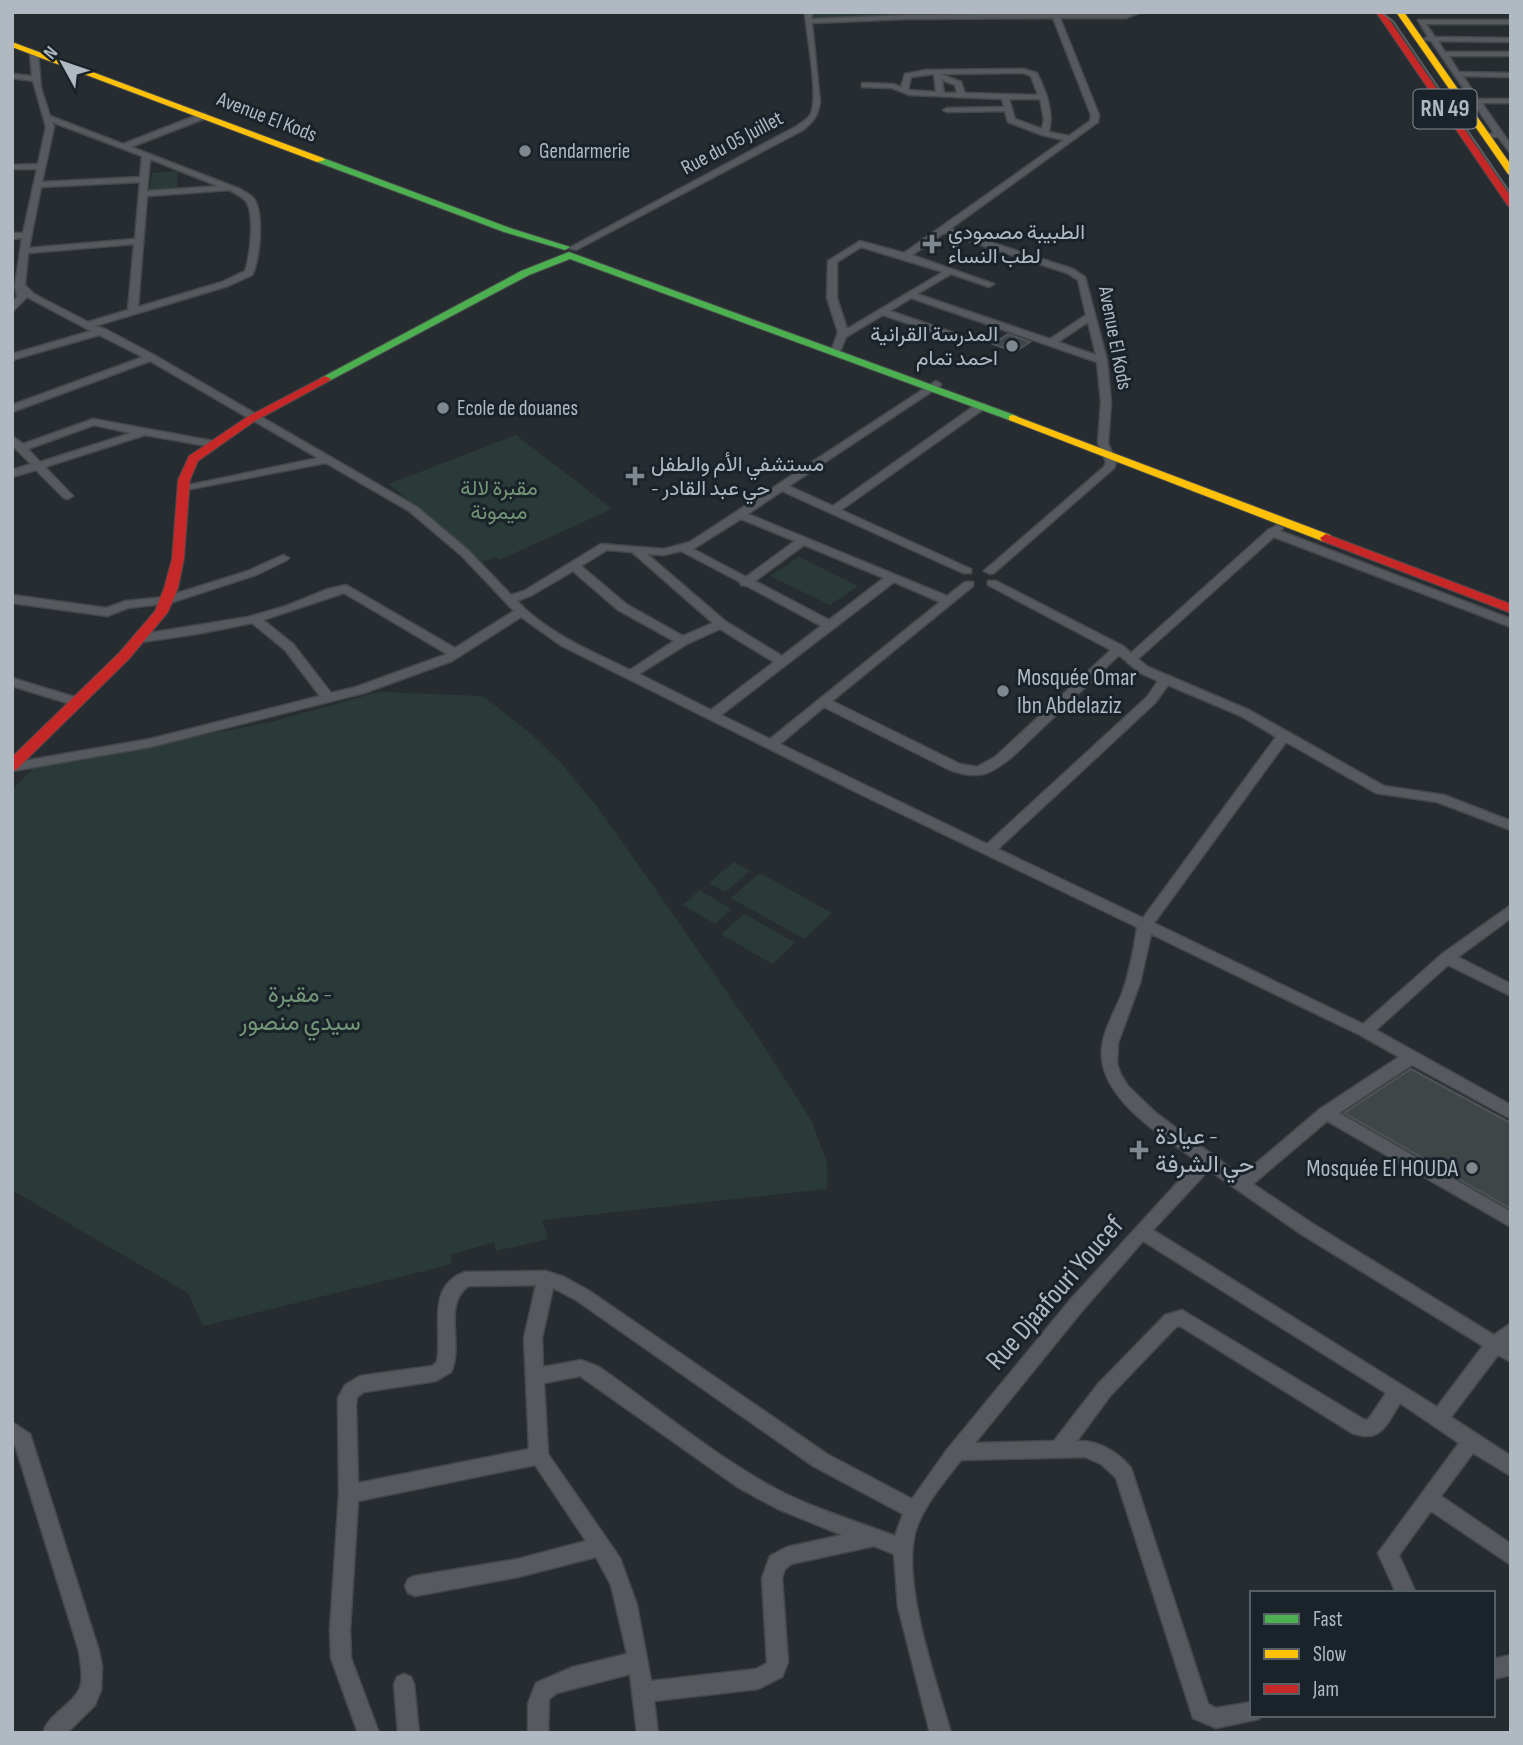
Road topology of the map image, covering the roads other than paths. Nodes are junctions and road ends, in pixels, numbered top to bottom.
1 (1138, 12) edge
2 (1380, 12) edge
3 (1400, 12) edge
4 (1417, 12) edge
5 (1056, 16) junction
6 (808, 17) edge
7 (1421, 22) junction
8 (1511, 22) edge
9 (1426, 39) junction
10 (1511, 40) edge
11 (12, 44) edge
12 (34, 52) junction
13 (1443, 54) junction
14 (1511, 54) edge
15 (937, 74) junction
16 (1511, 75) edge
17 (12, 76) edge
18 (1455, 77) junction
19 (35, 79) junction
20 (865, 85) dead end
21 (904, 90) junction
22 (940, 95) junction
23 (962, 96) junction
24 (1005, 97) junction
25 (1043, 97) junction
26 (1476, 101) junction
27 (1511, 102) edge
28 (1007, 109) junction
29 (947, 110) dead end
30 (203, 116) junction
31 (49, 118) junction
32 (1045, 133) junction
33 (1492, 135) junction
34 (1511, 137) edge
35 (1070, 139) junction
36 (125, 146) junction
37 (1511, 152) edge
38 (146, 154) junction
39 (40, 166) junction
40 (12, 167) edge
41 (1511, 172) edge
42 (145, 179) junction
43 (37, 185) junction
44 (228, 187) junction
45 (142, 194) junction
46 (1511, 204) edge
47 (943, 230) junction
48 (27, 235) junction
49 (12, 236) edge
50 (138, 242) junction
51 (24, 251) junction
52 (566, 252) junction
53 (905, 256) junction
54 (950, 271) junction
55 (989, 284) dead end
56 (20, 286) junction
57 (910, 295) junction
58 (12, 310) edge
59 (55, 310) junction
60 (881, 311) junction
61 (133, 312) junction
62 (1091, 316) junction
63 (89, 325) junction
64 (102, 331) junction
65 (966, 341) dead end
66 (1050, 343) junction
67 (839, 345) junction
68 (151, 356) junction
69 (12, 357) edge
70 (1102, 360) junction
71 (933, 386) junction
72 (981, 407) junction
73 (12, 408) edge
74 (256, 416) junction
75 (144, 432) junction
76 (12, 439) edge
77 (213, 443) junction
78 (21, 448) junction
79 (1108, 455) junction
80 (330, 459) junction
81 (40, 466) junction
82 (12, 474) edge
83 (782, 487) junction
84 (184, 489) junction
85 (68, 496) dead end
86 (834, 510) junction
87 (741, 515) junction
88 (1277, 527) junction
89 (802, 541) junction
90 (635, 549) junction
91 (685, 549) junction
92 (283, 558) dead end
93 (574, 566) junction
94 (892, 577) junction
95 (968, 577) junction
96 (991, 577) junction
97 (745, 583) junction
98 (12, 599) edge
99 (166, 600) junction
100 (509, 600) junction
101 (948, 601) junction
102 (522, 612) junction
103 (1507, 612) edge
104 (253, 618) junction
105 (721, 624) junction
106 (829, 625) junction
107 (141, 638) junction
108 (683, 641) junction
109 (1119, 649) junction
110 (456, 654) junction
111 (1132, 658) junction
112 (782, 661) junction
113 (630, 675) junction
114 (1165, 680) junction
115 (12, 682) edge
116 (329, 699) junction
117 (76, 702) junction
118 (824, 702) junction
119 (712, 715) junction
120 (1284, 736) junction
121 (771, 744) junction
122 (12, 767) edge
123 (1511, 826) edge
124 (988, 850) junction
125 (1508, 915) edge
126 (1146, 925) junction
127 (1447, 958) junction
128 (1511, 991) edge
129 (1365, 1031) junction
130 (1410, 1058) junction
131 (1326, 1113) junction
132 (1511, 1114) edge
133 (1208, 1160) junction
134 (1241, 1185) junction
135 (1511, 1220) edge
136 (1142, 1232) junction
137 (545, 1278) junction
138 (1511, 1331) edge
139 (1503, 1349) edge
140 (534, 1377) junction
141 (1398, 1391) junction
142 (1439, 1419) junction
143 (12, 1430) edge
144 (1471, 1441) junction
145 (1059, 1450) junction
146 (957, 1452) junction
147 (539, 1456) junction
148 (1511, 1467) edge
149 (349, 1494) junction
150 (1428, 1498) junction
151 (916, 1511) junction
152 (876, 1537) junction
153 (600, 1547) junction
154 (903, 1548) junction
155 (1511, 1556) edge
156 (415, 1586) dead end
157 (1405, 1591) edge
158 (638, 1662) junction
159 (404, 1684) dead end
160 (642, 1692) junction
161 (1250, 1712) edge
162 (54, 1730) dead end
163 (369, 1733) edge
164 (409, 1733) edge
165 (538, 1733) edge
166 (648, 1733) edge
167 (941, 1733) edge

1 - 5 street
2 - 46 main road, RN 49
3 - 9 main road, RN 49
4 - 7 street
5 - 6 street
5 - 35 street
6 - 52 street, Rue du 05 Juillet
7 - 8 street
7 - 9 street
9 - 10 street
9 - 13 street
9 - 18 main road, RN 49
11 - 12 main road, Avenue El Kods
12 - 19 street
12 - 30 main road, Avenue El Kods
13 - 14 street
13 - 18 street
15 - 21 street
15 - 22 street
15 - 23 street
15 - 25 street
16 - 18 street
17 - 19 street
18 - 26 street
18 - 33 main road, RN 49
19 - 31 street
20 - 21 street
21 - 22 street
22 - 23 street
23 - 24 street
24 - 25 street
24 - 28 street
25 - 32 street
26 - 27 street
26 - 33 street
28 - 29 street
28 - 32 street
30 - 36 street
30 - 52 main road, Avenue El Kods
31 - 36 street
31 - 39 street
32 - 35 street
33 - 34 street
33 - 37 street
33 - 41 main road, RN 49
35 - 47 street
36 - 38 street
38 - 42 street
38 - 44 street
39 - 40 street
39 - 43 street
42 - 43 street
42 - 45 street
43 - 48 street
44 - 45 street
44 - 61 street
45 - 50 street
47 - 53 street
47 - 62 street, Avenue El Kods
48 - 49 street
48 - 51 street
50 - 51 street
50 - 61 street
51 - 56 street
52 - 67 main road, Avenue El Kods
52 - 74 main road
53 - 54 street
53 - 67 street
54 - 55 street
54 - 57 street
56 - 58 street
56 - 59 street
57 - 60 street
57 - 66 street
58 - 59 street
59 - 63 street
60 - 65 street
60 - 67 street
61 - 63 street
62 - 66 street
62 - 70 street, Avenue El Kods
63 - 64 street
64 - 68 street
64 - 69 street
66 - 70 street
67 - 71 main road, Avenue El Kods
68 - 73 street
68 - 74 street
70 - 79 street, Avenue El Kods
71 - 72 main road, Avenue El Kods
71 - 79 main road, Avenue El Kods
71 - 83 street
72 - 79 main road, Avenue El Kods
72 - 86 street
74 - 77 main road
74 - 80 street
75 - 77 street
75 - 78 street
75 - 81 street
76 - 78 street
77 - 84 main road
78 - 81 street
79 - 88 main road
79 - 96 street
79 - 103 main road
80 - 84 street
80 - 100 street
81 - 82 street
81 - 85 street
83 - 86 street
83 - 87 street
84 - 99 main road
86 - 95 street
87 - 89 street
87 - 91 street
88 - 103 main road
88 - 111 street
89 - 94 street
89 - 97 street
90 - 91 street
90 - 93 street
90 - 105 street
91 - 97 street
92 - 99 street
93 - 100 street
93 - 108 street
94 - 101 street
94 - 106 street
95 - 96 street
95 - 96 street
95 - 101 street
96 - 109 street
97 - 106 street
98 - 99 street
99 - 107 main road
100 - 102 street
101 - 118 street
102 - 110 street
102 - 113 street
104 - 107 street
104 - 110 street
104 - 116 street
105 - 108 street
105 - 112 street
106 - 112 street
107 - 117 main road
108 - 113 street
109 - 111 street
109 - 118 street
110 - 116 street
111 - 114 street
112 - 119 street
113 - 119 street
114 - 120 street
114 - 124 street
115 - 117 street
116 - 122 street
117 - 122 main road
118 - 121 street
119 - 121 street
120 - 123 street
120 - 126 street
121 - 124 street
124 - 126 street
125 - 127 street
126 - 129 street
126 - 133 street
127 - 128 street
127 - 129 street
129 - 130 street
130 - 131 street
130 - 132 street
131 - 134 street
131 - 135 street
133 - 134 street
133 - 136 street, Rue Djaafouri Youcef
134 - 139 street
136 - 141 street
136 - 146 street, Rue Djaafouri Youcef
137 - 140 street
137 - 149 street
137 - 151 street
138 - 139 street
139 - 142 street
140 - 147 street
140 - 152 street
141 - 142 street
141 - 145 street
142 - 144 street
143 - 162 street
144 - 148 street
144 - 150 street
145 - 146 street
145 - 161 street
146 - 151 street, Rue Djaafouri Youcef
147 - 149 street
147 - 153 street
149 - 163 street
150 - 155 street
150 - 157 street
151 - 154 street, Rue Djaafouri Youcef
152 - 154 street
152 - 160 street
153 - 156 street
153 - 158 street
154 - 167 street, Rue Djaafouri Youcef
158 - 160 street
158 - 165 street
159 - 164 street
160 - 166 street

